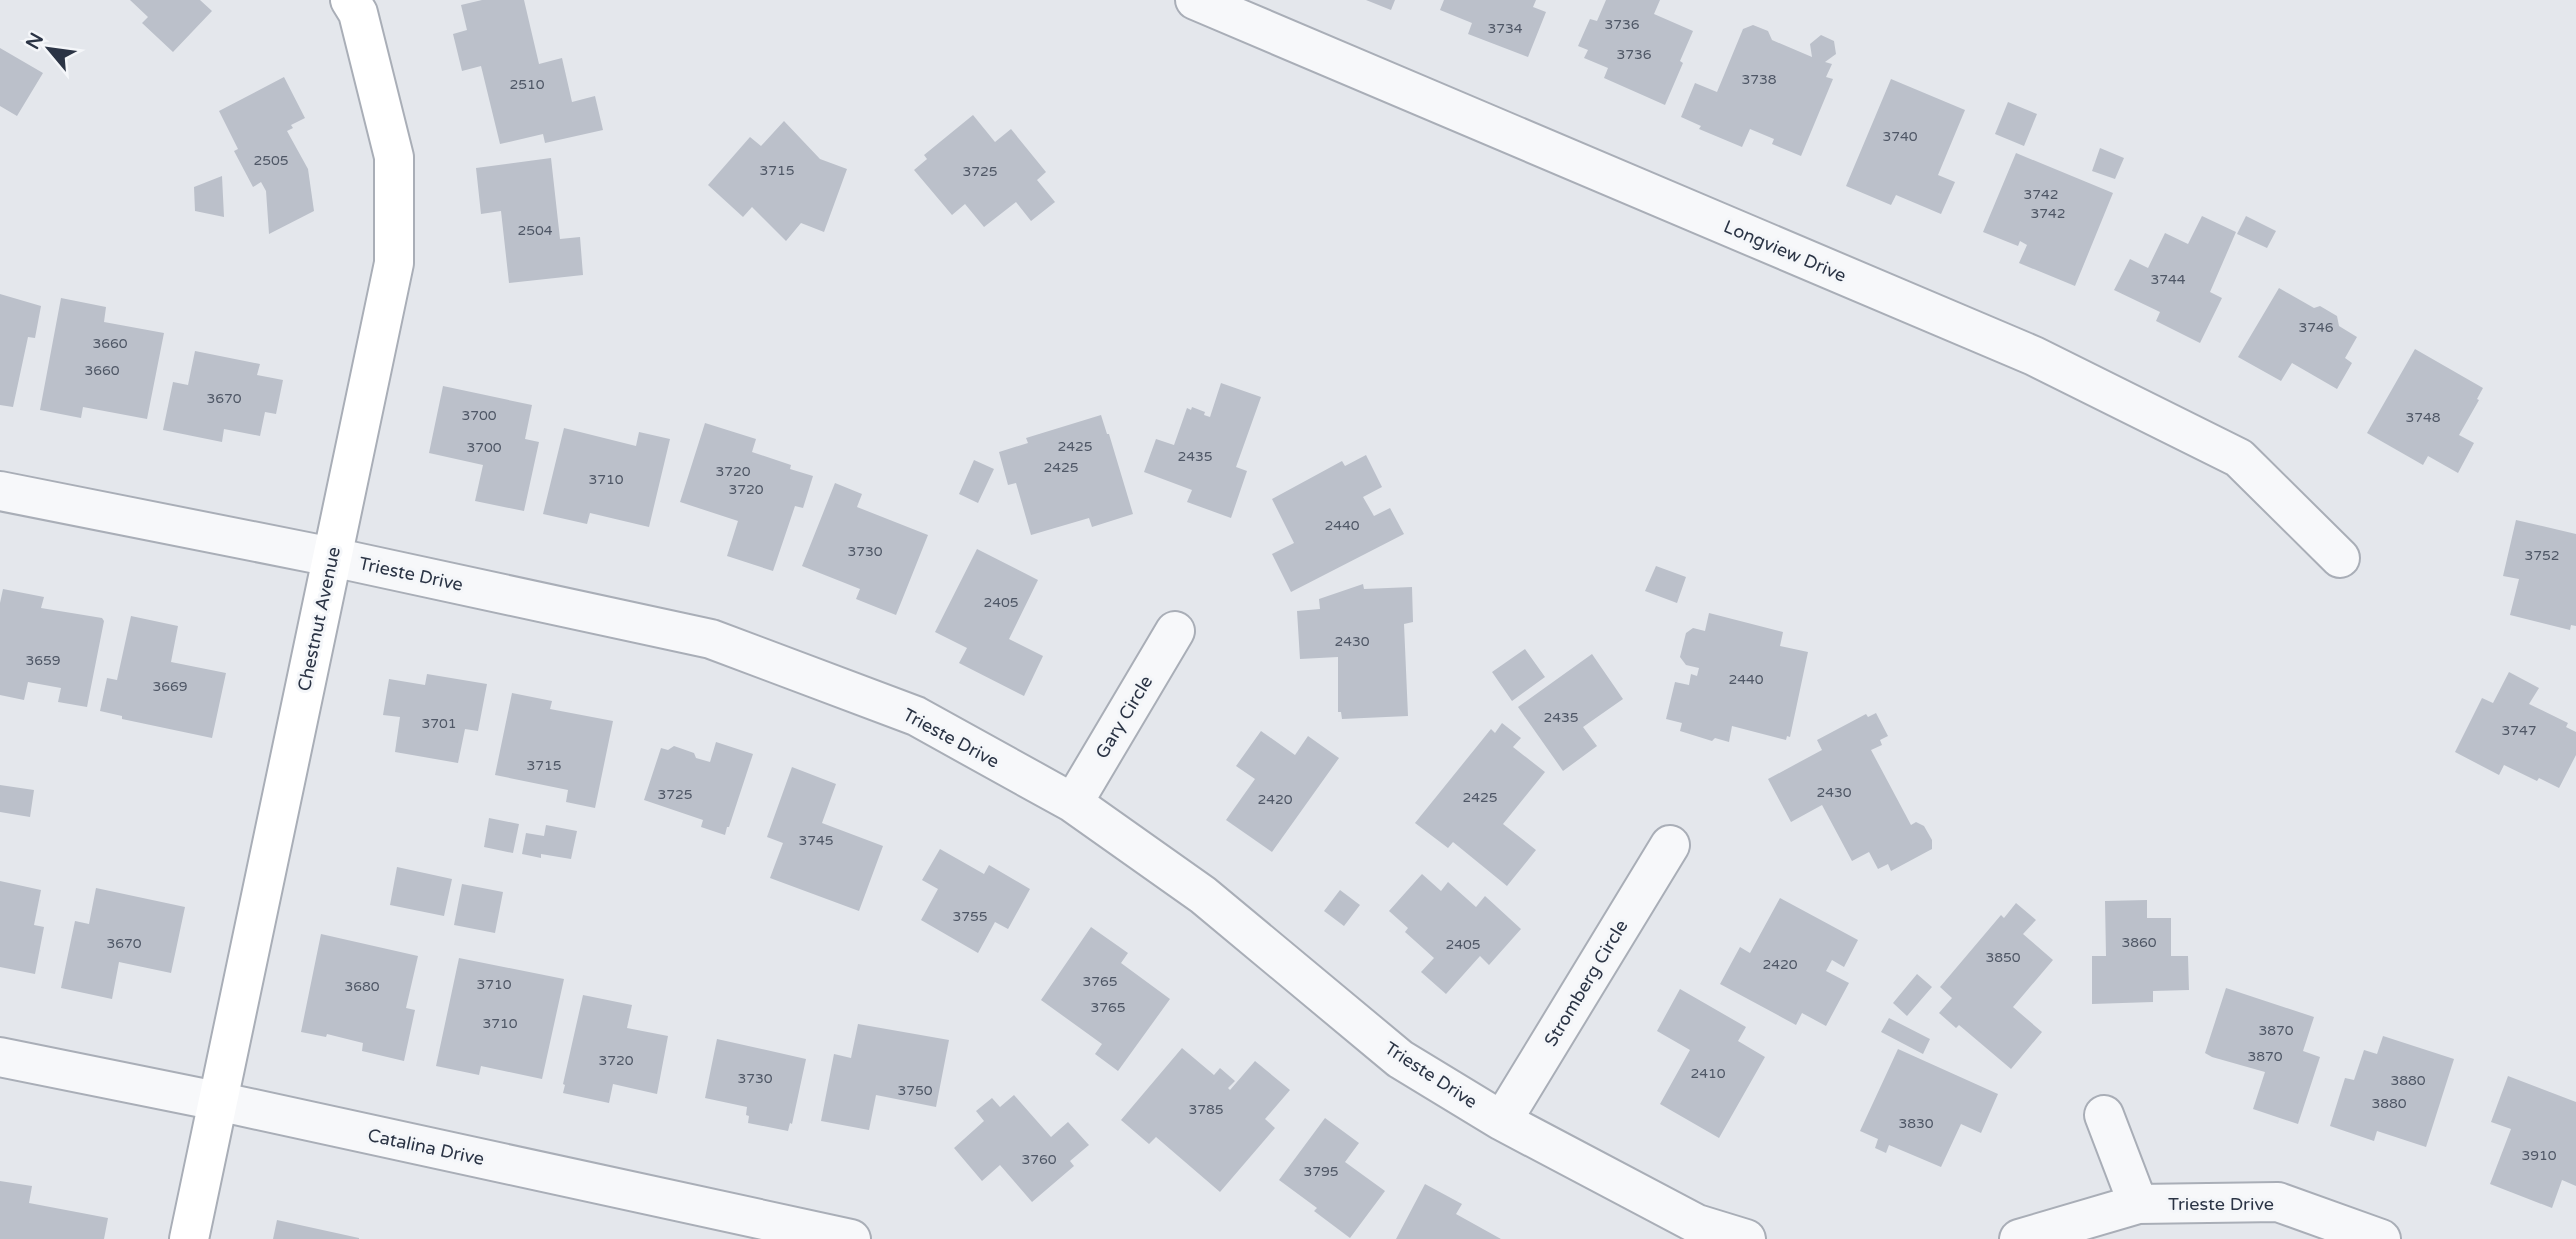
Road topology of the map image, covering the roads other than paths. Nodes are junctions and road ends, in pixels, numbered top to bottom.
1 (350, 0) edge
2 (1195, 0) edge
3 (0, 491) edge
4 (332, 557) junction
5 (2340, 558) dead end
6 (1175, 631) dead end
7 (1073, 803) junction
8 (1670, 845) dead end
9 (0, 1057) edge
10 (217, 1101) junction
11 (2104, 1115) dead end
12 (1502, 1121) junction
13 (2138, 1204) junction
14 (189, 1239) edge
15 (851, 1239) edge
16 (1746, 1239) edge
17 (2019, 1239) edge
18 (2381, 1239) edge

1 - 4 street, Chestnut Avenue
2 - 5 street, Longview Drive
3 - 4 street, Trieste Drive
4 - 7 street, Trieste Drive
4 - 10 street, Chestnut Avenue
6 - 7 street, Gary Circle
7 - 12 street, Trieste Drive
8 - 12 street, Stromberg Circle
9 - 10 street, Catalina Drive
10 - 14 street, Chestnut Avenue
10 - 15 street, Catalina Drive
11 - 13 street
12 - 16 street, Trieste Drive
13 - 17 street, Trieste Drive
13 - 18 street, Trieste Drive

